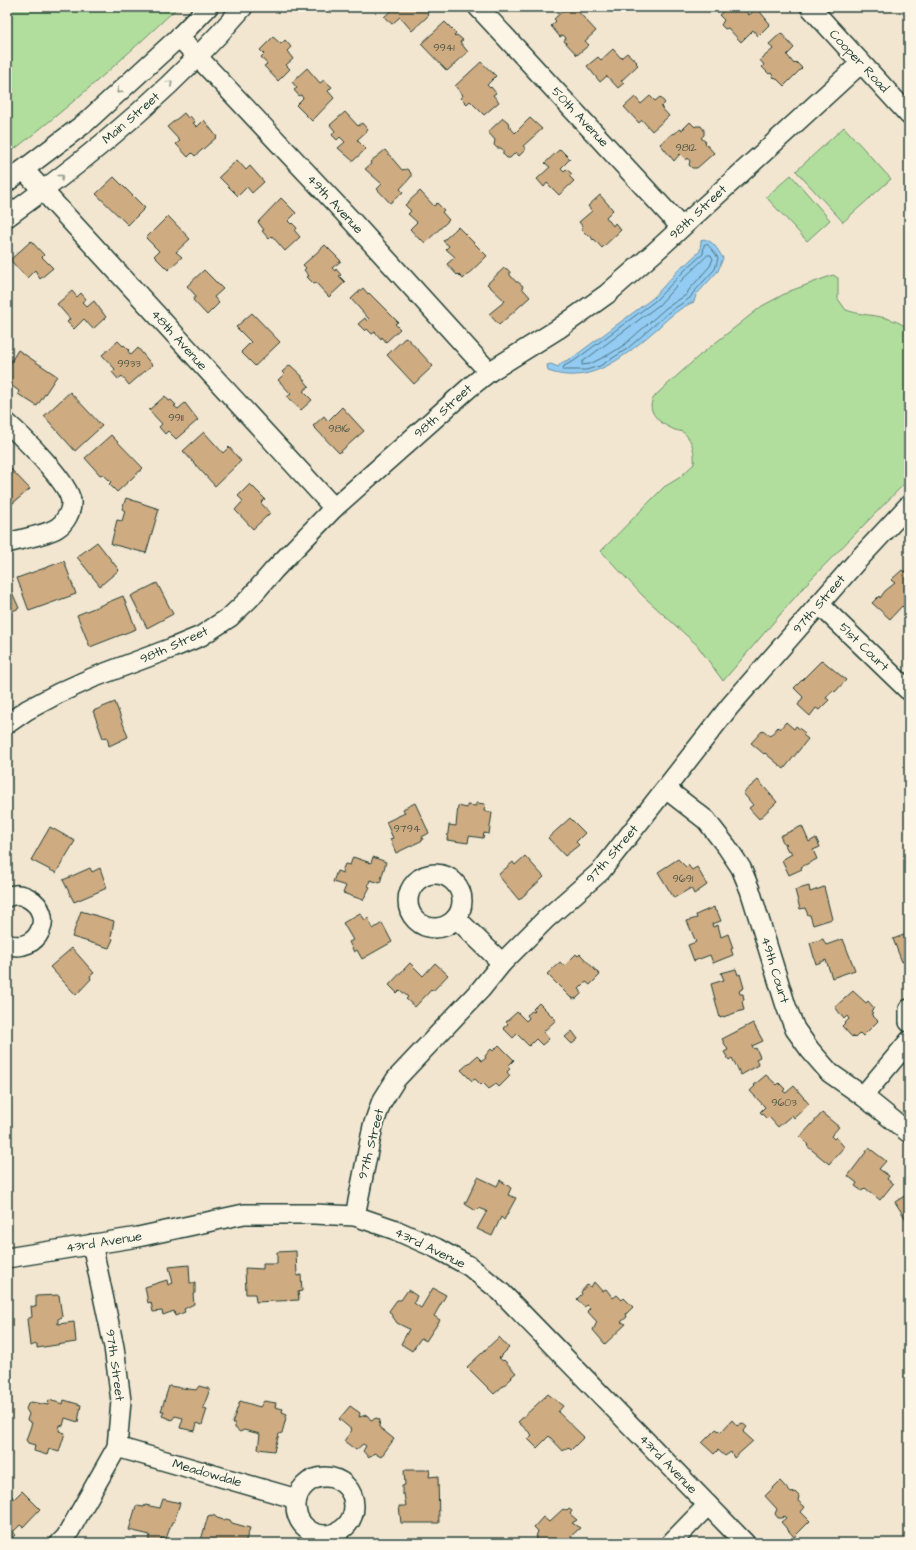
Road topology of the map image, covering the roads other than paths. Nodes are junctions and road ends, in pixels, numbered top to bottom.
1 (208, 7) edge
2 (243, 7) edge
3 (478, 7) edge
4 (810, 7) edge
5 (179, 37) junction
6 (198, 57) junction
7 (861, 63) junction
8 (909, 115) edge
9 (24, 170) junction
10 (7, 182) edge
11 (43, 191) junction
12 (7, 217) edge
13 (682, 227) junction
14 (489, 372) junction
15 (7, 423) edge
16 (909, 505) edge
17 (334, 508) junction
18 (7, 543) edge
19 (819, 604) junction
20 (908, 690) dead end
21 (7, 724) edge
22 (666, 789) junction
23 (7, 897) edge
24 (456, 918) dead end
25 (7, 944) edge
26 (502, 963) junction
27 (909, 1009) edge
28 (909, 1022) edge
29 (909, 1041) edge
30 (863, 1096) junction
31 (909, 1133) edge
32 (355, 1216) junction
33 (92, 1244) junction
34 (7, 1258) edge
35 (117, 1447) junction
36 (297, 1499) dead end
37 (708, 1505) junction
38 (60, 1543) edge
39 (671, 1543) edge
40 (745, 1543) edge

1 - 5 street, Main Street
2 - 6 street, Main Street
3 - 13 street, 50th Avenue
4 - 7 street, Cooper Road
5 - 6 street, 49th Avenue
5 -> 9 street, Main Street
11 -> 6 street, Main Street
6 - 14 street, 49th Avenue
7 - 8 street, Cooper Road
7 - 13 street, 98th Street
9 - 10 street, Main Street
9 - 11 street, 48th Avenue
11 - 12 street, Main Street
11 - 17 street, 48th Avenue
13 - 14 street, 98th Street
14 - 17 street, 98th Street
15 - 18 street
16 - 19 street, 97th Street
17 - 21 street, 98th Street
19 - 20 street, 51st Court
19 - 22 street, 97th Street
22 - 26 street, 97th Street
22 - 30 street, 49th Court
23 - 25 street
24 - 26 street
26 - 32 street, 97th Street
27 - 28 street
29 - 30 street
30 - 31 street, 49th Court
32 - 33 street, 43rd Avenue
32 - 37 street, 43rd Avenue
33 - 34 street, 43rd Avenue
33 - 35 street, 97th Street
35 - 36 street, Meadowdale
35 - 38 street, 97th Street
37 - 39 street
37 - 40 street, 43rd Avenue

